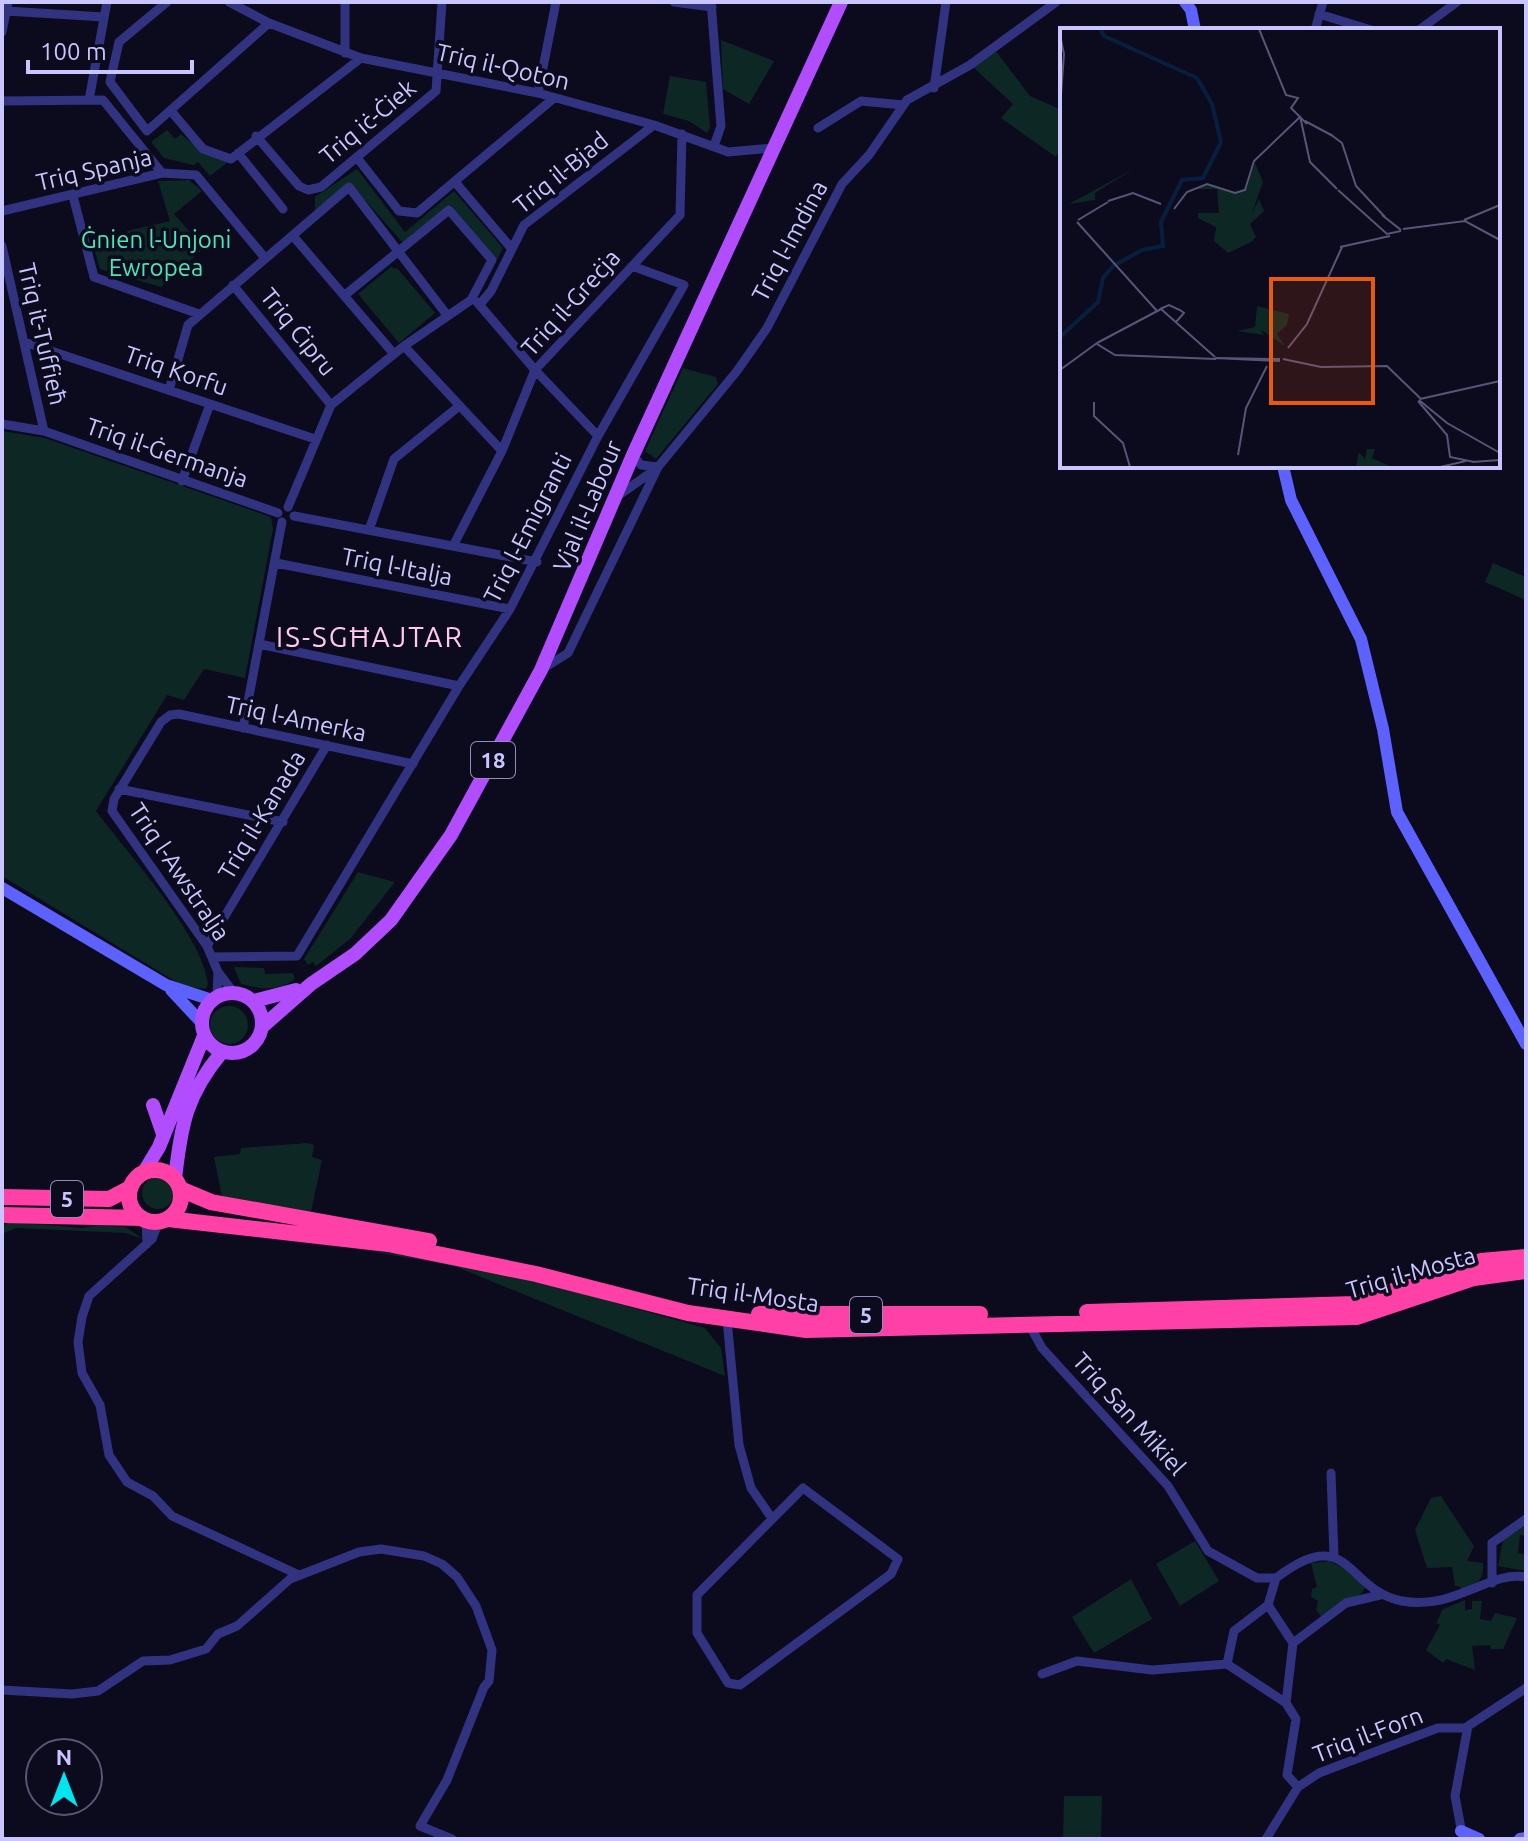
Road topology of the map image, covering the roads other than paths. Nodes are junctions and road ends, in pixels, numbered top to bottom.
1 (107, 2) edge
2 (167, 2) edge
3 (229, 2) edge
4 (345, 2) edge
5 (442, 2) edge
6 (556, 2) edge
7 (674, 2) edge
8 (841, 2) edge
9 (946, 2) edge
10 (1056, 2) edge
11 (1185, 2) edge
12 (1323, 2) edge
13 (1457, 2) edge
14 (711, 5) edge
15 (7, 7) edge
16 (1319, 14) junction
17 (104, 17) junction
18 (269, 23) junction
19 (1195, 28) edge
20 (1316, 28) edge
21 (1364, 28) edge
22 (1422, 28) edge
23 (2, 32) edge
24 (345, 53) junction
25 (361, 58) junction
26 (439, 72) junction
27 (934, 88) junction
28 (538, 93) junction
29 (554, 98) junction
30 (89, 100) junction
31 (2, 101) edge
32 (903, 105) junction
33 (171, 111) junction
34 (654, 125) junction
35 (818, 128) dead end
36 (682, 134) junction
37 (256, 136) junction
38 (714, 146) junction
39 (773, 148) junction
40 (235, 156) junction
41 (358, 159) junction
42 (162, 173) junction
43 (455, 182) junction
44 (73, 196) junction
45 (283, 209) dead end
46 (2, 211) edge
47 (293, 236) junction
48 (2, 246) edge
49 (512, 249) junction
50 (397, 253) junction
51 (265, 258) junction
52 (632, 266) junction
53 (5, 285) edge
54 (233, 285) junction
55 (345, 295) junction
56 (476, 302) junction
57 (199, 314) junction
58 (447, 315) junction
59 (24, 342) junction
60 (404, 346) junction
61 (394, 354) junction
62 (535, 370) junction
63 (169, 390) junction
64 (210, 404) junction
65 (331, 405) junction
66 (458, 407) junction
67 (2, 424) edge
68 (44, 431) junction
69 (598, 436) junction
70 (315, 439) junction
71 (502, 451) junction
72 (633, 455) junction
73 (658, 467) junction
74 (1283, 468) edge
75 (182, 481) junction
76 (619, 495) junction
77 (291, 512) junction
78 (280, 518) junction
79 (369, 530) junction
80 (453, 546) junction
81 (537, 562) junction
82 (276, 563) junction
83 (510, 609) junction
84 (259, 644) junction
85 (541, 670) junction
86 (459, 686) junction
87 (170, 715) joint
88 (243, 728) junction
89 (327, 745) junction
90 (413, 764) junction
91 (119, 789) junction
92 (283, 822) junction
93 (2, 888) edge
94 (207, 946) junction
95 (212, 957) junction
96 (218, 972) junction
97 (311, 984) junction
98 (166, 985) junction
99 (234, 993) junction
100 (215, 998) junction
101 (254, 1001) junction
102 (262, 1028) junction
103 (203, 1029) junction
104 (1526, 1044) edge
105 (222, 1052) junction
106 (144, 1172) junction
107 (178, 1184) junction
108 (130, 1188) junction
109 (2, 1197) edge
110 (5, 1217) edge
111 (154, 1220) junction
112 (1526, 1257) edge
113 (1526, 1271) edge
114 (727, 1320) junction
115 (1029, 1324) junction
116 (1331, 1473) dead end
117 (771, 1517) junction
118 (1526, 1519) edge
119 (1334, 1556) junction
120 (294, 1577) junction
121 (1526, 1577) edge
122 (1276, 1578) junction
123 (1492, 1583) junction
124 (1380, 1595) junction
125 (1268, 1605) junction
126 (1293, 1643) junction
127 (1227, 1664) junction
128 (1042, 1674) dead end
129 (1526, 1688) edge
130 (2, 1690) edge
131 (1286, 1703) junction
132 (1468, 1726) junction
133 (1298, 1787) junction
134 (1462, 1835) edge
135 (452, 1839) edge
136 (1266, 1839) edge
137 (1479, 1839) edge

1 - 17 street
2 - 33 street
3 - 18 street, Triq il-Qoton
4 - 24 street
5 - 26 street
6 - 28 street
7 - 14 street
8 - 39 main road, Vjal il-Labour / 18
9 - 27 street
10 - 27 street, Triq l-Imdina
11 - 19 street
12 - 16 street
13 - 22 street
14 - 38 street
15 - 17 street
15 - 23 street
16 - 20 street
16 - 21 street
17 - 30 street
18 - 24 street, Triq il-Qoton
18 - 33 street
24 - 25 street, Triq il-Qoton
25 - 26 street, Triq il-Qoton
25 - 37 street
26 - 28 street, Triq il-Qoton
26 - 41 street, Triq iċ-Ċiek
27 - 32 street, Triq l-Imdina
28 - 29 street, Triq il-Qoton
29 - 34 street, Triq il-Qoton
29 - 43 street
30 - 31 street
30 - 42 street
32 - 35 street
32 - 73 street, Triq l-Imdina
33 - 40 street
34 - 36 street, Triq il-Qoton
34 - 49 street, Triq il-Bjad
36 - 38 street, Triq il-Qoton
36 - 52 street, Triq il-Greċja
37 - 40 street
37 - 41 street, Triq iċ-Ċiek
38 - 39 street, Triq il-Qoton
39 - 72 main road, Vjal il-Labour / 18
40 - 45 street
41 - 43 street
42 - 44 street, Triq Spanja
42 - 51 street, Triq Spanja
43 - 49 street
44 - 46 street, Triq Spanja
44 - 57 street
47 - 50 street
47 - 51 street
47 - 55 street
48 - 53 street, Triq it-Tuffieħ
49 - 56 street, Triq il-Bjad
50 - 55 street
50 - 56 street
50 - 58 street
51 - 54 street
52 - 62 street, Triq il-Greċja
52 - 69 street, Triq l-Emigranti
53 - 59 street, Triq it-Tuffieħ
54 - 57 street
54 - 65 street, Triq Ċipru
55 - 61 street
56 - 58 street
56 - 62 street
57 - 63 street
58 - 60 street
59 - 63 street, Triq Korfu
59 - 68 street, Triq it-Tuffieħ
60 - 61 street
60 - 66 street
61 - 65 street
62 - 69 street
62 - 71 street, Triq il-Greċja
63 - 64 street, Triq Korfu
64 - 70 street, Triq Korfu
64 - 75 street
65 - 70 street
66 - 71 street
66 - 79 street
67 - 68 street, Triq il-Ġermanja
68 - 75 street, Triq il-Ġermanja
69 - 81 street, Triq l-Emigranti
70 - 77 street
71 - 80 street, Triq il-Greċja
72 - 73 street
72 - 76 main road, Vjal il-Labour / 18
73 - 76 street, Triq l-Imdina
73 - 85 street, Triq l-Imdina
74 - 104 street
75 - 78 street, Triq il-Ġermanja
76 - 85 main road, Vjal il-Labour / 18
77 - 78 street
77 - 79 street
78 - 82 street
79 - 80 street
80 - 81 street
81 - 83 street, Triq l-Emigranti
82 - 83 street, Triq l-Italja
82 - 84 street
83 - 86 street, Triq l-Emigranti
84 - 86 street
84 - 88 street
85 - 97 main road, Vjal il-Labour / 18
86 - 90 street, Triq l-Emigranti
87 - 88 street, Triq l-Amerka
87 - 91 street, Triq l-Awstralja
88 - 89 street, Triq l-Amerka
89 - 90 street, Triq l-Amerka
89 - 92 street, Triq il-Kanada
90 - 95 street, Triq l-Emigranti
91 - 92 street
91 - 94 street, Triq l-Awstralja
92 - 94 street, Triq il-Kanada
93 - 98 street
94 - 95 street, Triq l-Awstralja
95 - 96 street, Triq l-Awstralja
96 - 99 street, Triq l-Awstralja
96 - 100 street, Triq l-Awstralja
97 - 101 main road, 18
97 - 102 main road, 18
98 - 100 street
98 - 103 street
99 - 100 main road
99 - 101 main road
100 - 103 main road
101 - 102 main road
102 - 105 main road, 18
103 - 105 main road
103 - 106 main road
105 - 107 main road
106 - 107 highway, 5
106 - 108 highway
107 - 111 highway
107 - 112 highway, Triq il-Mosta / 5
108 - 109 highway, 5
108 - 111 highway
110 - 111 highway, 5
111 - 114 highway, Triq il-Mosta / 5
111 - 120 street
113 - 115 highway, Triq il-Mosta / 5
114 - 115 highway, Triq il-Mosta / 5
114 - 117 street
115 - 122 street, Triq San Mikiel
116 - 119 street
117 - 117 street
118 - 123 street
119 - 122 street
119 - 124 street
120 - 130 street
120 - 135 street
121 - 123 street
122 - 125 street
123 - 124 street
124 - 126 street
125 - 126 street
125 - 127 street
126 - 131 street
127 - 128 street
127 - 131 street
129 - 132 street
131 - 133 street
132 - 133 street, Triq il-Forn
132 - 134 street
133 - 136 street, Triq il-Forn
134 - 137 street

